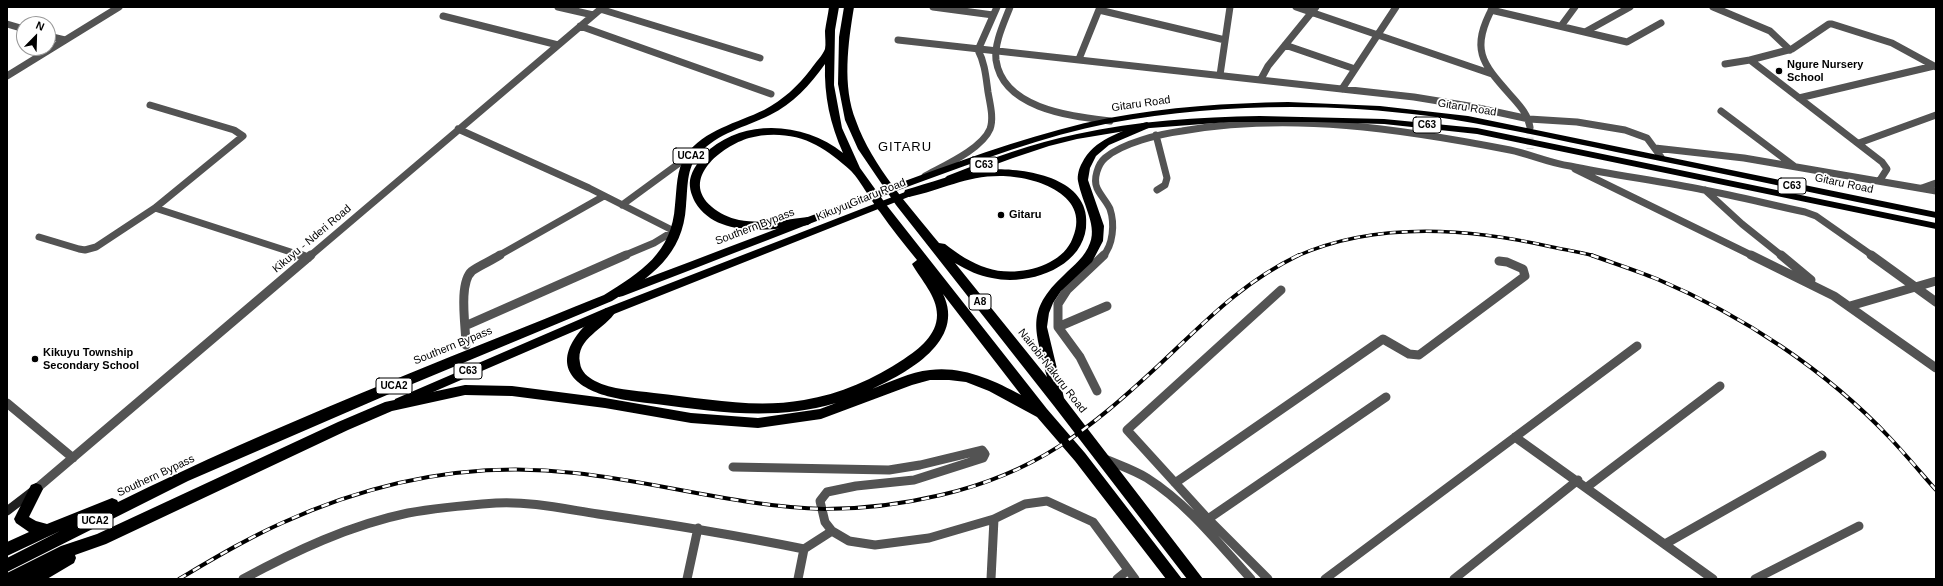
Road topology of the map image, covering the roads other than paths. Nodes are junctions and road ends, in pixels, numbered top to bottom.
1 (119, 7) edge
2 (558, 7) edge
3 (834, 7) edge
4 (849, 7) edge
5 (932, 7) edge
6 (997, 7) edge
7 (1010, 7) edge
8 (1229, 7) edge
9 (1296, 7) edge
10 (1396, 7) edge
11 (1575, 7) edge
12 (1630, 7) edge
13 (1713, 7) edge
14 (602, 8) edge
15 (1099, 8) edge
16 (1492, 8) edge
17 (1314, 10) edge
18 (593, 15) junction
19 (993, 15) junction
20 (442, 16) dead end
21 (1661, 23) dead end
22 (580, 26) junction
23 (1561, 26) junction
24 (1585, 32) junction
25 (1377, 35) junction
26 (56, 38) edge
27 (65, 40) junction
28 (898, 40) dead end
29 (1225, 40) junction
30 (558, 45) junction
31 (1285, 45) junction
32 (978, 50) junction
33 (1790, 50) junction
34 (998, 51) junction
35 (828, 52) junction
36 (760, 58) dead end
37 (1079, 59) junction
38 (1750, 60) junction
39 (1725, 64) dead end
40 (1935, 67) edge
41 (1355, 69) junction
42 (1492, 74) junction
43 (1220, 75) junction
44 (7, 76) edge
45 (1261, 79) junction
46 (1342, 89) junction
47 (771, 94) dead end
48 (1799, 98) junction
49 (150, 105) dead end
50 (1721, 111) dead end
51 (1936, 116) edge
52 (1110, 121) junction
53 (1529, 123) junction
54 (1147, 125) junction
55 (458, 129) junction
56 (1156, 135) junction
57 (1859, 143) junction
58 (1655, 148) junction
59 (1530, 149) dead end
60 (1661, 157) junction
61 (1542, 159) junction
62 (678, 164) dead end
63 (1568, 166) junction
64 (1794, 166) junction
65 (855, 169) junction
66 (921, 178) junction
67 (1880, 180) junction
68 (1936, 183) edge
69 (1920, 189) junction
70 (1157, 190) dead end
71 (1705, 190) junction
72 (1936, 191) edge
73 (909, 193) junction
74 (604, 196) junction
75 (622, 205) junction
76 (154, 208) junction
77 (1936, 215) edge
78 (808, 221) junction
79 (1936, 226) edge
80 (926, 235) junction
81 (39, 237) dead end
82 (907, 240) junction
83 (308, 258) junction
84 (1499, 261) dead end
85 (1936, 281) edge
86 (1915, 287) junction
87 (1819, 288) junction
88 (1281, 290) dead end
89 (608, 298) junction
90 (1936, 302) edge
91 (1107, 306) dead end
92 (1850, 306) junction
93 (610, 311) junction
94 (465, 326) junction
95 (1058, 327) junction
96 (466, 345) dead end
97 (1637, 346) dead end
98 (1936, 368) edge
99 (1720, 386) dead end
100 (1097, 390) dead end
101 (1386, 397) dead end
102 (1059, 402) junction
103 (7, 403) edge
104 (390, 406) junction
105 (1042, 413) junction
106 (1515, 437) junction
107 (1098, 453) junction
108 (1822, 455) dead end
109 (73, 458) junction
110 (733, 467) dead end
111 (183, 477) junction
112 (1578, 480) junction
113 (1175, 483) junction
114 (1587, 487) junction
115 (36, 489) junction
116 (7, 511) edge
117 (994, 519) junction
118 (1208, 519) junction
119 (1859, 526) dead end
120 (698, 528) junction
121 (47, 530) junction
122 (832, 531) junction
123 (101, 540) junction
124 (1665, 544) junction
125 (7, 549) edge
126 (804, 549) junction
127 (7, 565) edge
128 (1128, 570) junction
129 (11, 579) edge
130 (33, 579) edge
131 (243, 579) edge
132 (687, 579) edge
133 (798, 579) edge
134 (991, 579) edge
135 (1117, 579) edge
136 (1135, 579) edge
137 (1175, 579) edge
138 (1196, 579) edge
139 (1251, 579) edge
140 (1268, 579) edge
141 (1325, 579) edge
142 (1454, 579) edge
143 (1713, 579) edge
144 (1754, 579) edge

1 - 27 street
2 - 18 street
3 - 35 highway, A8
4 - 80 highway, Nairobi-Nakuru Road / A8
5 - 19 street
6 - 19 street
7 - 34 street
8 - 29 street
9 - 17 street
10 - 25 street
11 - 23 street
12 - 24 street
13 - 33 street
14 - 18 street, Kikuyu - Nderi Road
14 - 36 street
15 - 29 street
15 - 37 street
16 - 23 street
16 - 42 street
17 - 25 street
17 - 31 street
18 - 22 street, Kikuyu - Nderi Road
19 - 32 street
20 - 30 street
21 - 24 street
22 - 30 street, Kikuyu - Nderi Road
22 - 47 street
23 - 24 street
25 - 41 street
25 - 42 street
26 - 27 street
27 - 44 street
28 - 32 street
29 - 43 street
30 - 55 street, Kikuyu - Nderi Road
31 - 41 street
31 - 45 street
32 - 34 street
32 - 66 street
33 - 38 street
33 - 40 street
34 - 37 street
34 - 52 street
35 - 65 highway, A8
35 - 89 highway, UCA2
37 - 43 street
38 - 39 street
38 - 48 street
40 - 48 street
41 - 46 street
42 - 53 street
43 - 45 street
45 - 46 street
46 - 53 street
48 - 57 street
49 - 76 street
50 - 64 street
51 - 57 street
52 - 60 main road, Gitaru Road / C63
52 - 66 main road, Gitaru Road / C63
53 - 58 street
54 - 73 main road, Kikuyu Gitaru Road / C63
54 - 79 main road, Gitaru Road / C63
54 - 102 highway, C63
55 - 74 street
55 - 83 street, Kikuyu - Nderi Road
56 - 61 street
56 - 70 street
56 - 95 street
57 - 67 street
58 - 60 street
58 - 64 street
59 - 61 street
60 - 77 main road, Gitaru Road / C63
61 - 63 street
62 - 75 street
63 - 71 street
63 - 87 street
64 - 67 street
65 - 78 highway
65 - 82 highway, A8
66 - 78 main road, Southern Bypass / C63
67 - 69 street
68 - 69 street
69 - 72 street
71 - 86 street
71 - 87 street
73 - 80 highway
73 - 93 main road, Kikuyu Gitaru Road / C63
74 - 75 street
74 - 94 street
75 - 94 street
76 - 81 street
76 - 83 street
78 - 89 main road, Southern Bypass / C63
80 - 102 highway, Nairobi-Nakuru Road / A8
82 - 93 highway
82 - 105 highway, A8
83 - 109 street, Kikuyu - Nderi Road
84 - 113 street
85 - 86 street
86 - 90 street
86 - 92 street
87 - 92 street
88 - 113 street
89 - 111 highway, Southern Bypass / UCA2
91 - 95 street
92 - 98 street
93 - 104 main road, Kikuyu Gitaru Road / C63
94 - 96 street
95 - 100 street
97 - 106 street
99 - 114 street
101 - 118 street
102 - 107 highway, Nairobi-Nakuru Road / A8
103 - 109 street
104 - 105 highway
104 - 123 highway, UCA2
105 - 137 highway, A8
106 - 112 street
106 - 141 street
107 - 138 highway, Nairobi-Nakuru Road / A8
107 - 139 street
108 - 124 street
109 - 115 street, Kikuyu - Nderi Road
110 - 122 street
111 - 121 highway
111 - 127 highway, Southern Bypass / UCA2
112 - 114 street
112 - 142 street
113 - 118 street
114 - 124 street
115 - 116 street
115 - 121 highway
117 - 122 street
117 - 128 street
117 - 134 street
118 - 140 street
119 - 144 street
120 - 126 street
120 - 131 street
120 - 132 street
121 - 125 highway
122 - 126 street
123 - 129 highway, UCA2
123 - 130 highway
124 - 143 street
126 - 133 street
128 - 135 street
128 - 136 street

